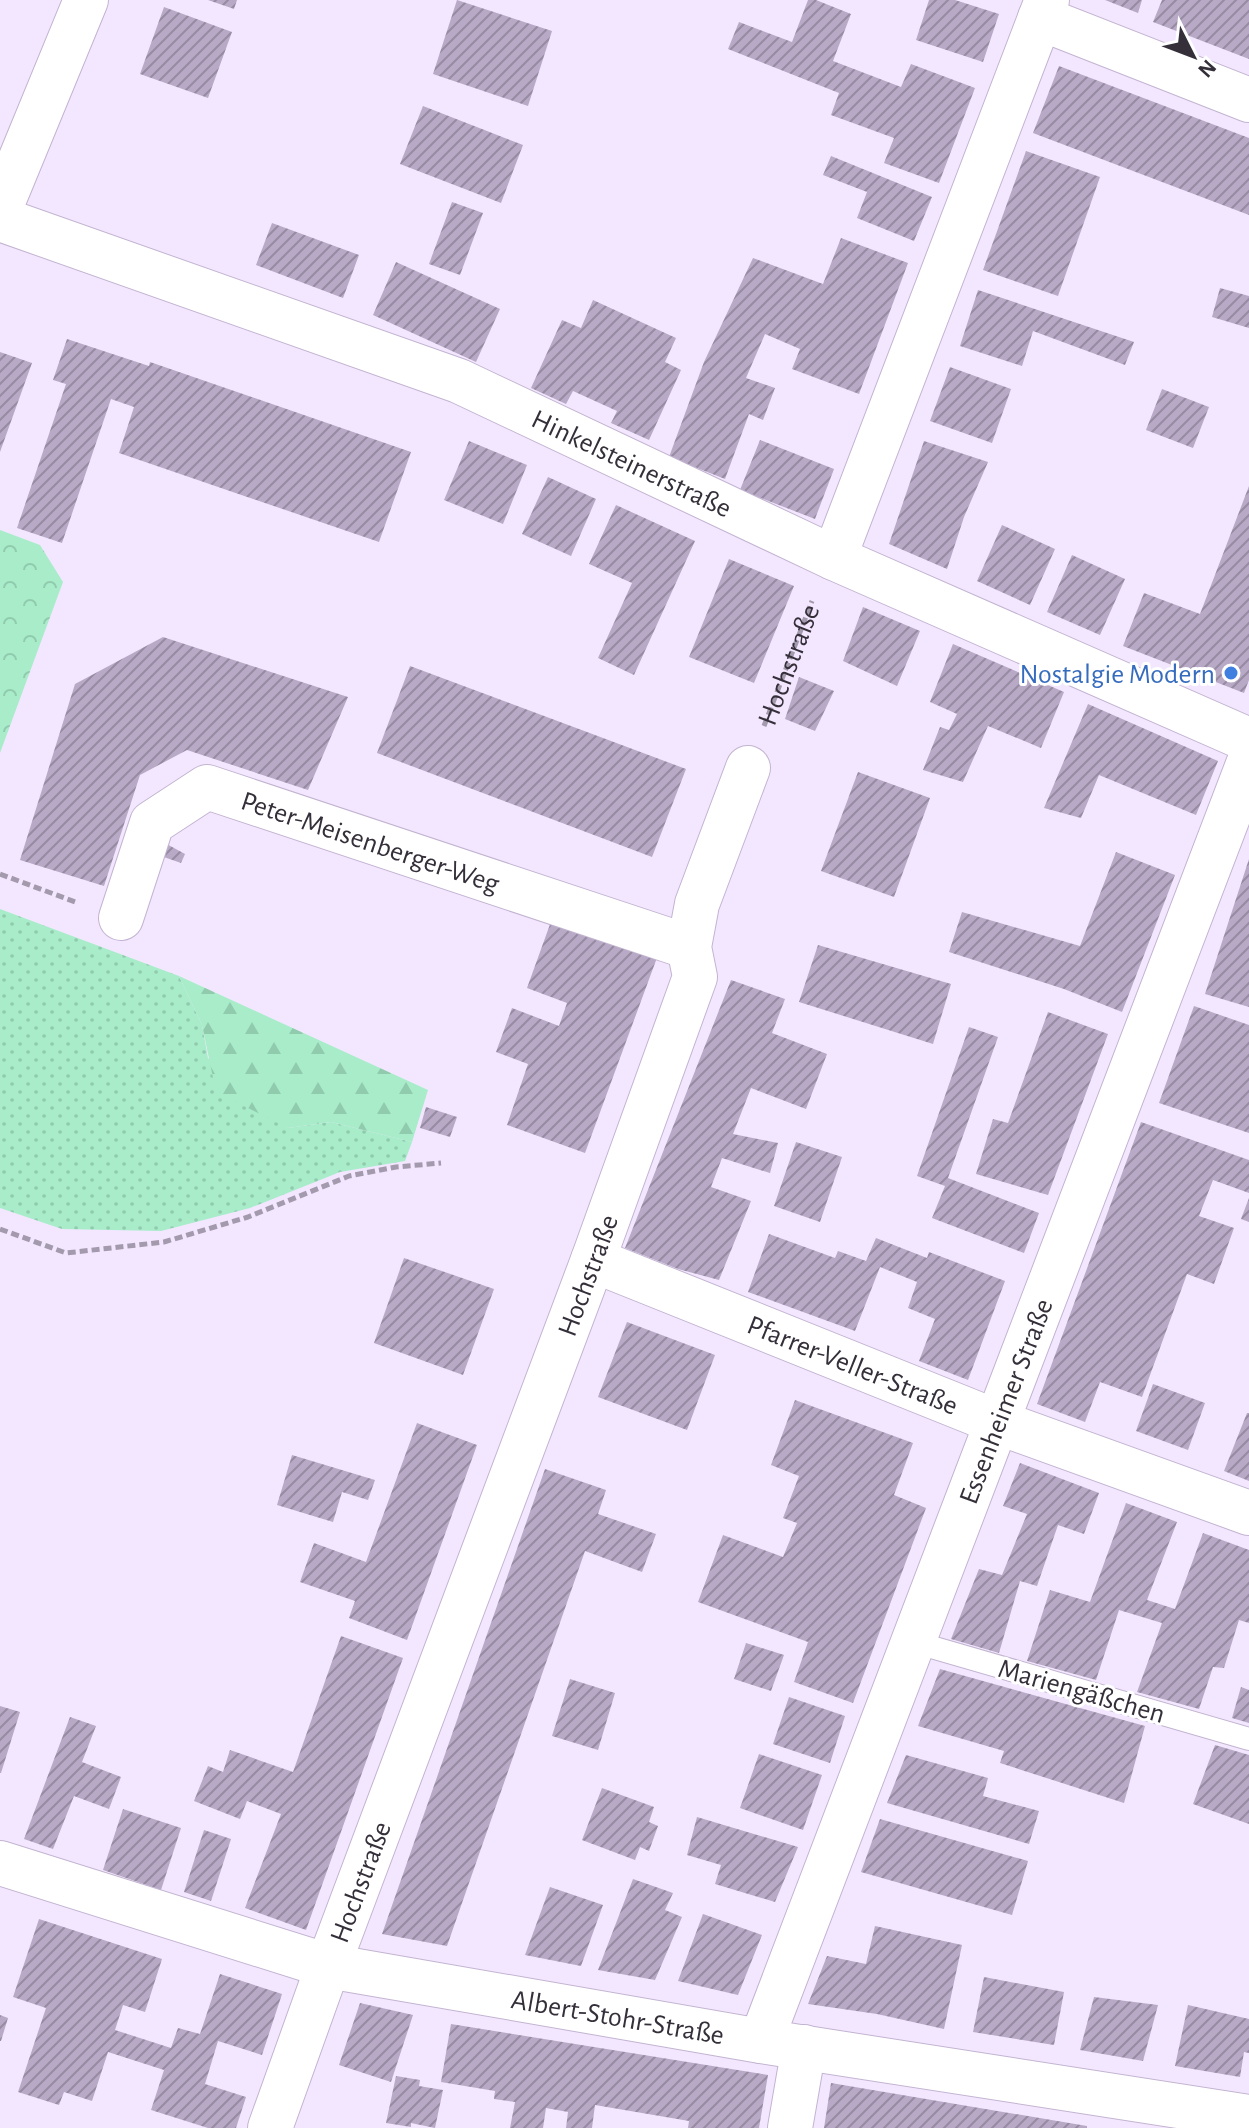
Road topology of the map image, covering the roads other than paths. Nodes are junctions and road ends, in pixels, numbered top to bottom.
1 (86, 0) edge
2 (1044, 9) edge
3 (1249, 100) edge
4 (0, 209) edge
5 (0, 219) edge
6 (825, 574) junction
7 (1249, 740) edge
8 (748, 768) road end
9 (1245, 784) edge
10 (121, 918) road end
11 (689, 947) junction
12 (593, 1260) junction
13 (997, 1422) junction
14 (1249, 1513) edge
15 (914, 1642) junction
16 (1249, 1739) edge
17 (0, 1863) edge
18 (328, 1966) junction
19 (761, 2041) junction
20 (804, 2047) junction
21 (1249, 2117) edge
22 (270, 2128) edge
23 (790, 2128) edge

1 - 4 street
2 - 3 street
2 - 6 street
5 - 6 street, Hinkelsteinerstraße
6 - 7 street, Hinkelsteinerstraße
8 - 11 street, Hochstraße
9 - 13 street, Essenheimer Straße
10 - 11 street, Peter-Meisenberger-Weg
11 - 12 street, Hochstraße
12 - 13 street, Pfarrer-Veller-Straße
12 - 18 street, Hochstraße
13 - 14 street, Pfarrer-Veller-Straße
13 - 15 street, Essenheimer Straße
15 - 16 lane, Mariengäßchen
15 - 19 street, Essenheimer Straße
17 - 18 street, Albert-Stohr-Straße
18 - 19 street, Albert-Stohr-Straße
18 - 22 street, Hochstraße
19 - 20 street, Albert-Stohr-Straße
20 - 21 street, Albert-Stohr-Straße
20 - 23 street

